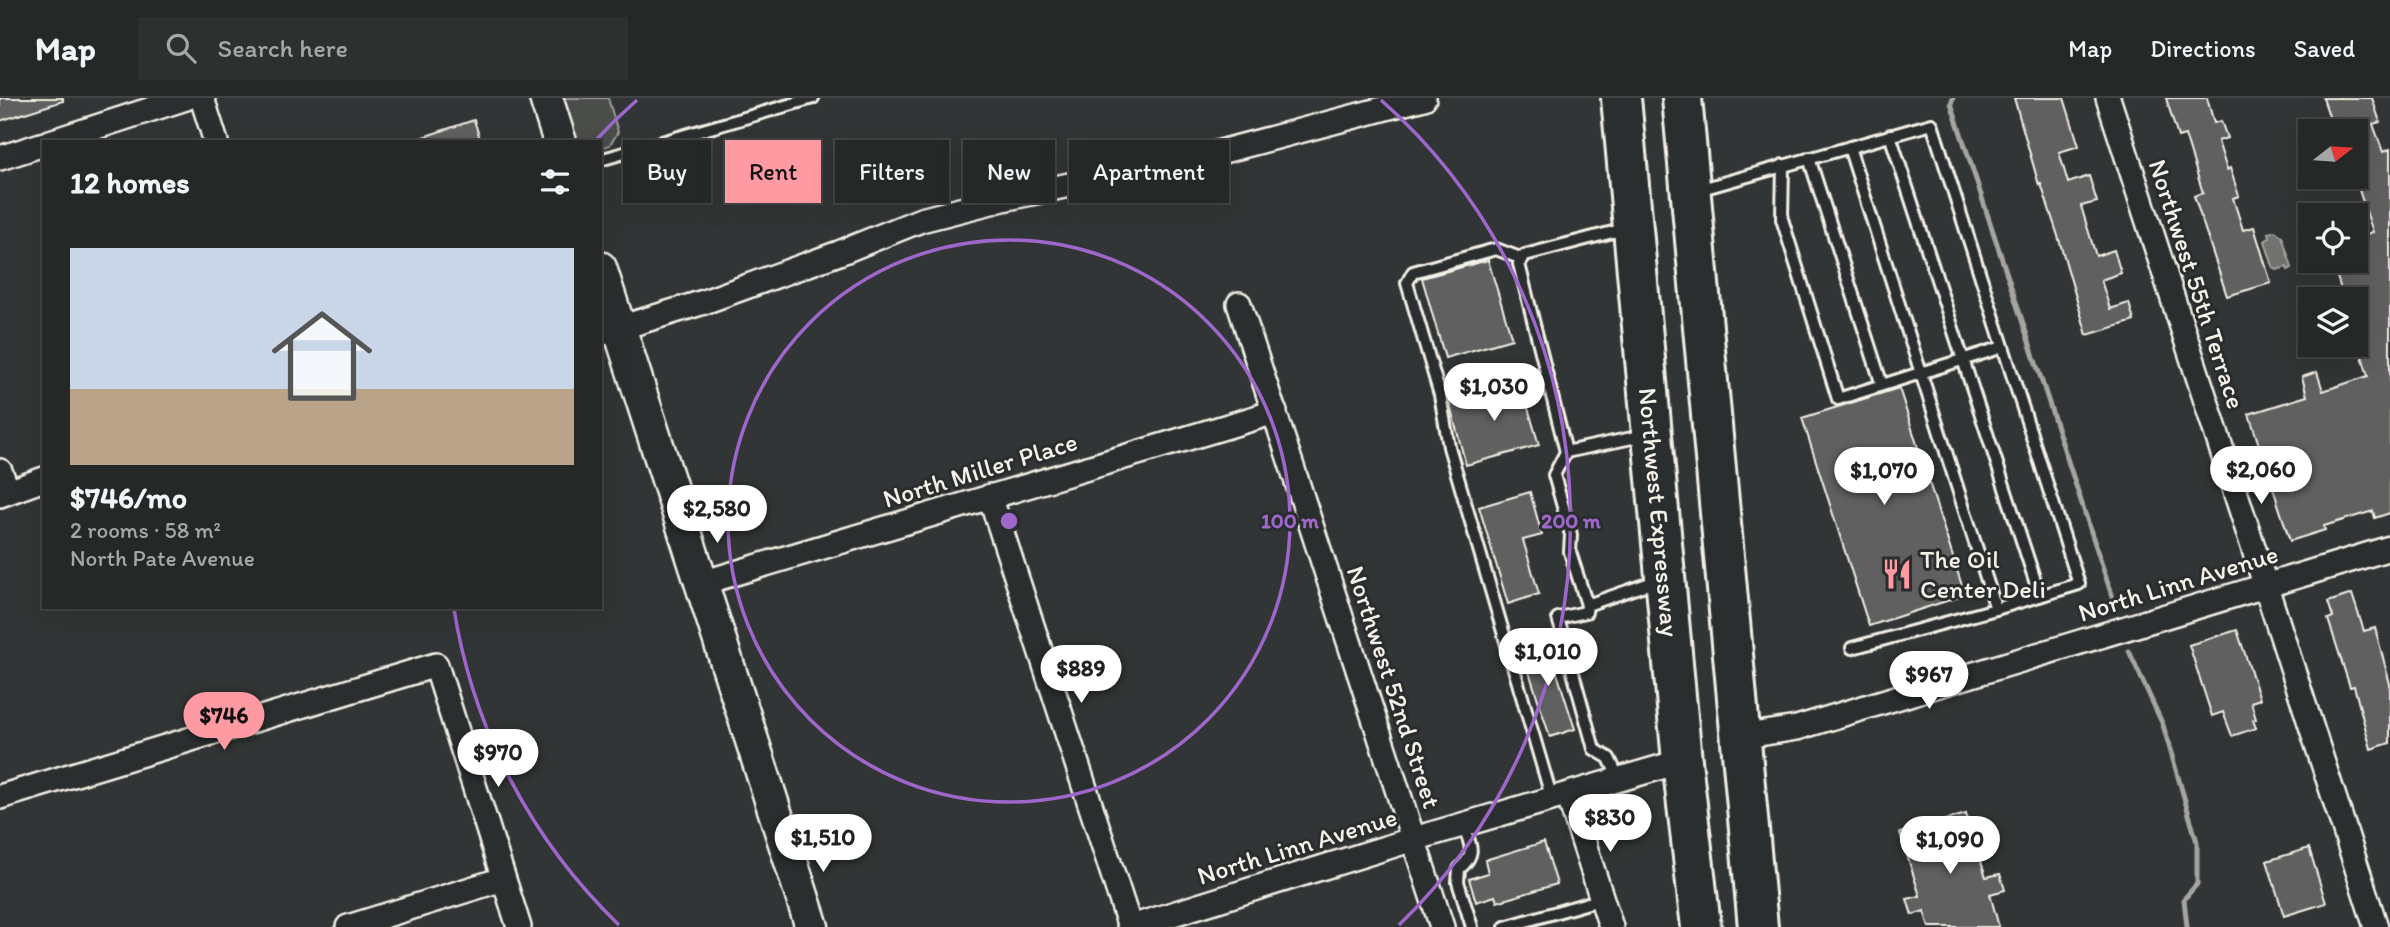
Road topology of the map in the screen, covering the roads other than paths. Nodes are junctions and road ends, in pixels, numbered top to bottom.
1 (186, 98) edge
2 (202, 98) edge
3 (546, 98) edge
4 (813, 98) edge
5 (1424, 98) edge
6 (1621, 98) edge
7 (1682, 98) edge
8 (2108, 98) edge
9 (1890, 135) junction
10 (56, 140) edge
11 (215, 140) edge
12 (559, 140) edge
13 (42, 145) edge
14 (1849, 147) junction
15 (0, 158) edge
16 (1809, 158) junction
17 (602, 159) edge
18 (1783, 165) junction
19 (1689, 193) junction
20 (1633, 227) junction
21 (1520, 258) junction
22 (602, 281) edge
23 (1239, 304) dead end
24 (610, 331) edge
25 (2003, 347) junction
26 (1965, 359) junction
27 (1920, 374) junction
28 (1882, 385) junction
29 (1275, 412) junction
30 (1652, 433) junction
31 (1566, 452) junction
32 (42, 480) edge
33 (3, 486) edge
34 (990, 496) junction
35 (2390, 548) edge
36 (1665, 578) junction
37 (702, 583) junction
38 (2265, 585) junction
39 (2040, 596) junction
40 (1587, 605) junction
41 (1996, 609) junction
42 (1852, 648) dead end
43 (1674, 678) junction
44 (1740, 737) junction
45 (1682, 761) junction
46 (1619, 779) junction
47 (1560, 796) junction
48 (0, 797) edge
49 (1464, 824) junction
50 (1414, 839) junction
51 (503, 879) junction
52 (1602, 899) junction
53 (348, 927) edge
54 (519, 927) edge
55 (812, 927) edge
56 (1130, 927) edge
57 (1442, 927) edge
58 (1472, 927) edge
59 (1506, 927) edge
60 (1611, 927) edge
61 (1701, 927) edge
62 (1758, 927) edge
63 (2376, 927) edge

1 - 10 street
2 - 11 street
3 - 12 street
4 - 17 lane
5 - 24 street
6 - 20 highway, Northwest Expressway
7 - 19 highway
8 - 38 street, Northwest 55th Terrace
9 - 14 lane
9 - 25 lane
9 - 26 lane
13 - 15 street
14 - 16 lane
14 - 27 lane
16 - 18 lane
16 - 28 lane
18 - 19 lane
18 - 28 lane
19 - 44 highway
20 - 21 lane
20 - 30 highway, Northwest Expressway
21 - 31 lane
21 - 47 lane
22 - 24 street
23 - 29 street, Northwest 52nd Street
24 - 37 street
25 - 26 lane
25 - 39 lane
26 - 27 lane
26 - 39 lane
27 - 28 lane
27 - 41 lane
29 - 34 street, North Miller Place
29 - 50 street, Northwest 52nd Street
30 - 31 lane
30 - 36 highway, Northwest Expressway
31 - 40 lane
32 - 33 street
34 - 37 street, North Miller Place
34 - 56 street
35 - 38 street, North Linn Avenue
36 - 40 lane
36 - 43 highway, Northwest Expressway
37 - 55 street
38 - 44 street, North Linn Avenue
38 - 63 street, Northwest 55th Terrace
39 - 41 lane
40 - 46 lane
41 - 42 lane
43 - 44 highway
43 - 45 highway, Northwest Expressway
44 - 62 highway
45 - 46 street, North Linn Avenue
45 - 61 highway, Northwest Expressway
46 - 47 street, North Linn Avenue
47 - 49 street, North Linn Avenue
47 - 52 street
48 - 51 street
49 - 50 street, North Linn Avenue
49 - 58 lane
50 - 56 street, North Linn Avenue
50 - 57 street, Northwest 52nd Street
51 - 53 street
51 - 54 street
52 - 59 lane
52 - 60 street

